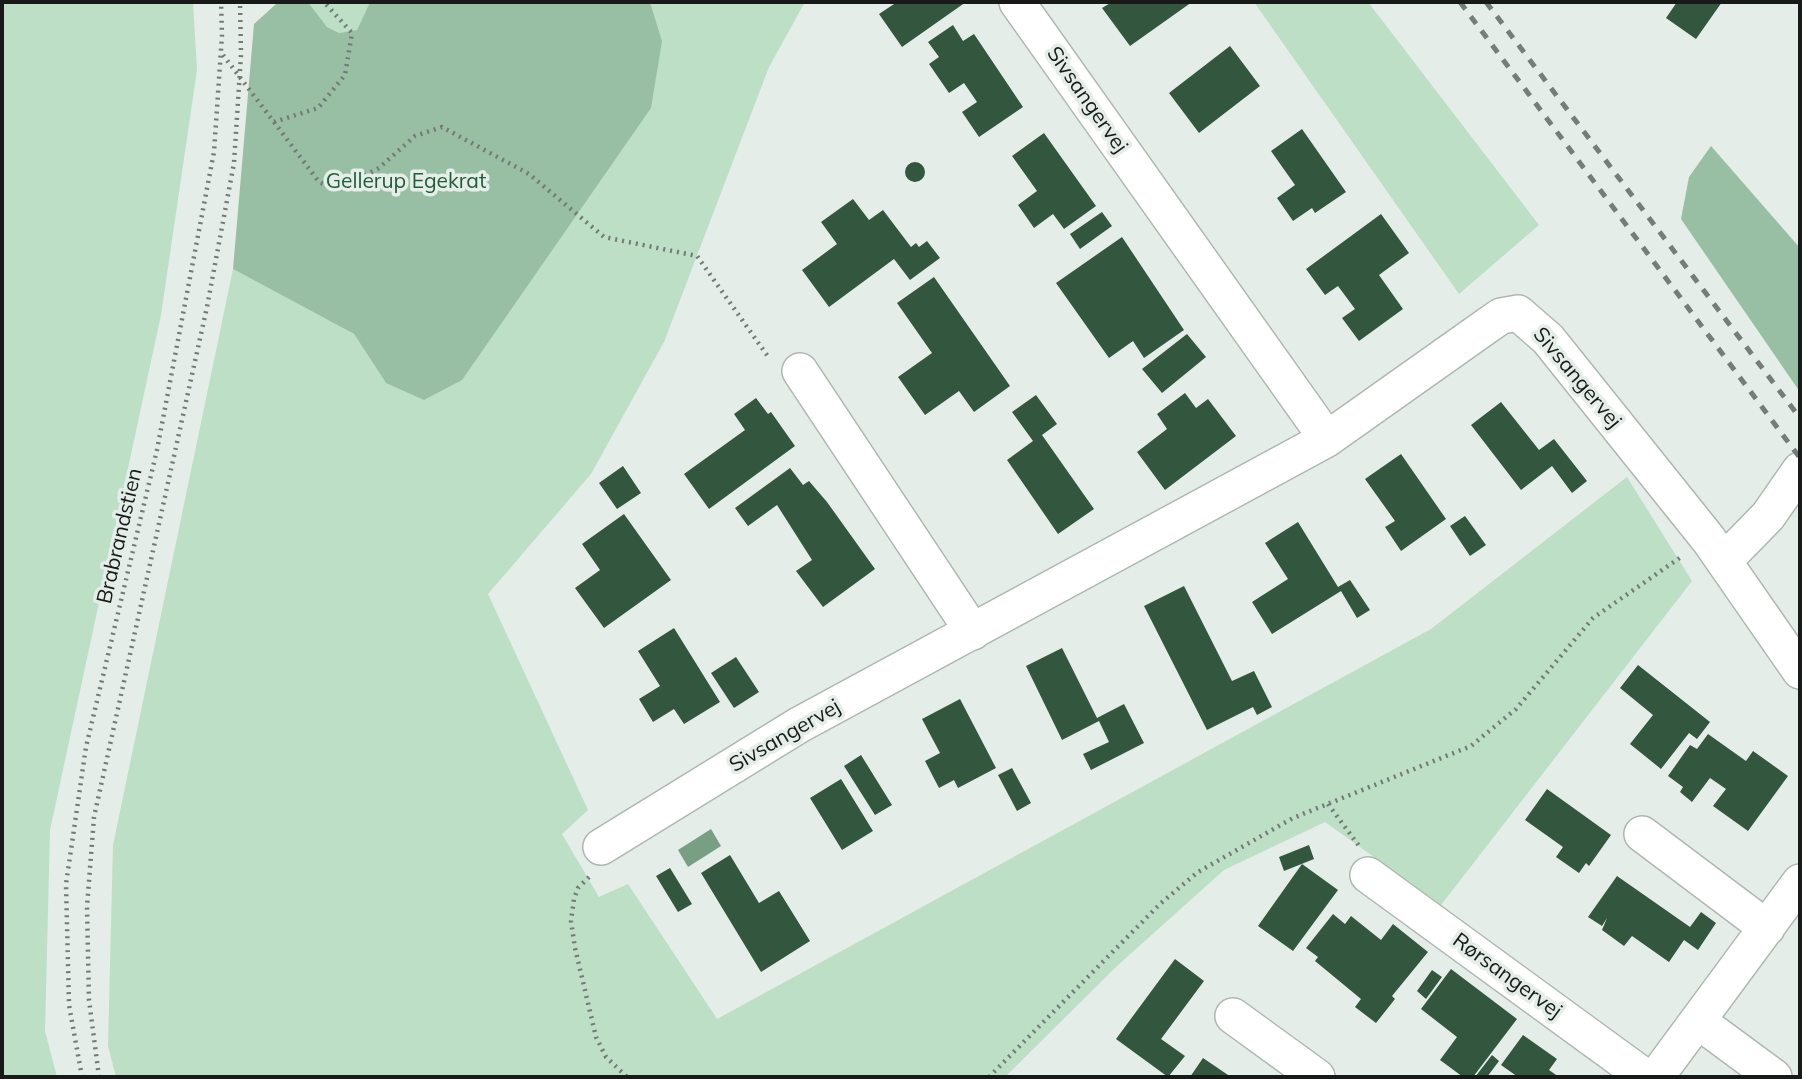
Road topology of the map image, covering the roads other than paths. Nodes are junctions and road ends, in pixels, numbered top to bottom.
1 (1017, 2) edge
2 (800, 370) road end
3 (1327, 439) junction
4 (1800, 470) edge
5 (1716, 551) junction
6 (973, 632) junction
7 (1800, 671) edge
8 (1642, 834) dead end
9 (601, 847) road end
10 (1368, 875) road end
11 (1800, 883) edge
12 (1767, 928) junction
13 (1233, 1016) dead end
14 (1698, 1021) junction
15 (1317, 1077) edge
16 (1645, 1077) edge
17 (1656, 1077) edge
18 (1774, 1077) edge

1 - 3 street, Sivsangervej
2 - 6 street
3 - 5 street, Sivsangervej
3 - 6 street, Sivsangervej
4 - 5 street
5 - 7 street
6 - 9 street, Sivsangervej
8 - 12 street
10 - 16 street, Rørsangervej
11 - 12 street
12 - 14 street
13 - 15 street
14 - 17 street
14 - 18 street

